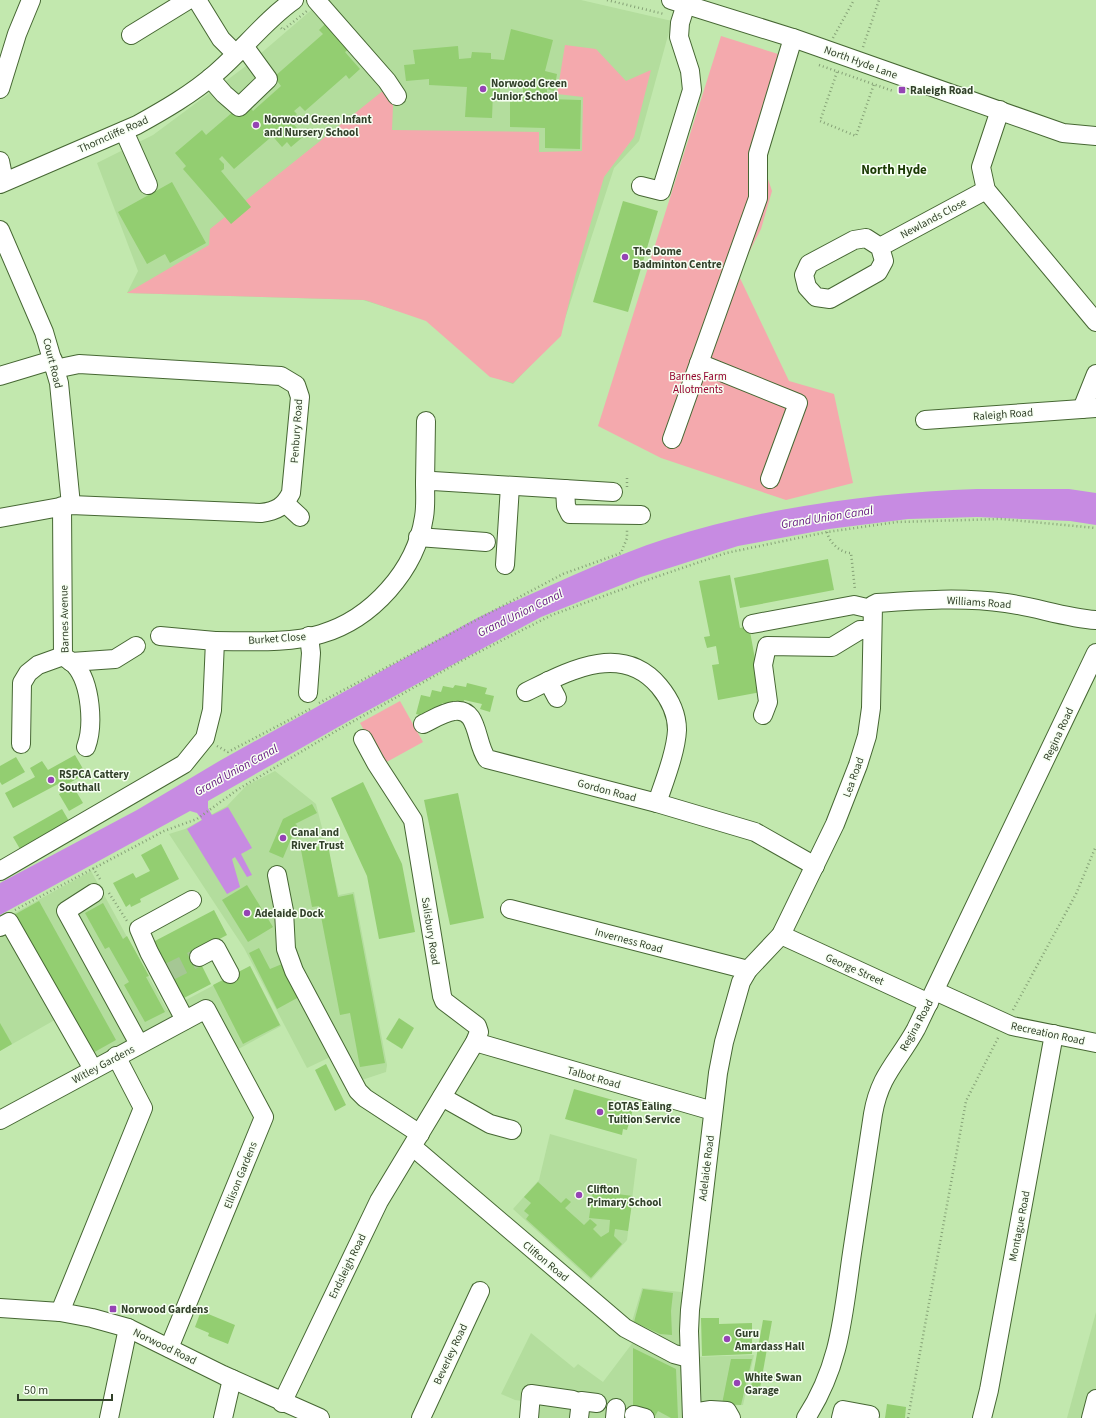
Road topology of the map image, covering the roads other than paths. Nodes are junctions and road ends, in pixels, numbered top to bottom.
1 (31, 0) edge
2 (188, 0) edge
3 (198, 0) edge
4 (306, 3) edge
5 (685, 5) edge
6 (131, 35) dead end
7 (793, 38) junction
8 (240, 50) junction
9 (210, 78) junction
10 (0, 89) edge
11 (397, 96) dead end
12 (1000, 110) junction
13 (124, 131) junction
14 (1096, 136) edge
15 (0, 161) edge
16 (2, 183) edge
17 (148, 184) dead end
18 (641, 186) dead end
19 (986, 190) junction
20 (0, 230) edge
21 (880, 247) dead end
22 (1096, 322) edge
23 (699, 363) junction
24 (54, 364) junction
25 (1096, 374) edge
26 (0, 376) edge
27 (1089, 409) edge
28 (426, 420) dead end
29 (925, 420) dead end
30 (672, 439) dead end
31 (770, 479) dead end
32 (425, 483) junction
33 (510, 486) junction
34 (569, 490) junction
35 (613, 492) dead end
36 (286, 504) junction
37 (67, 506) junction
38 (634, 515) road end
39 (300, 517) dead end
40 (0, 518) edge
41 (418, 537) junction
42 (486, 542) dead end
43 (505, 565) dead end
44 (872, 607) junction
45 (1092, 623) edge
46 (752, 624) dead end
47 (872, 630) junction
48 (160, 636) dead end
49 (309, 636) junction
50 (215, 641) junction
51 (136, 646) dead end
52 (1096, 653) edge
53 (67, 659) junction
54 (548, 681) junction
55 (526, 692) dead end
56 (557, 698) dead end
57 (313, 701) road end
58 (762, 715) dead end
59 (423, 724) dead end
60 (363, 739) dead end
61 (21, 744) dead end
62 (86, 747) dead end
63 (658, 803) junction
64 (815, 866) junction
65 (0, 870) edge
66 (277, 875) dead end
67 (102, 889) road end
68 (192, 900) dead end
69 (510, 909) dead end
70 (0, 927) edge
71 (781, 935) junction
72 (199, 957) tunnel mouth
73 (748, 970) junction
74 (230, 974) dead end
75 (932, 997) junction
76 (206, 1009) joint
77 (185, 1020) junction
78 (476, 1034) junction
79 (1054, 1034) junction
80 (1096, 1042) edge
81 (139, 1044) junction
82 (116, 1056) junction
83 (93, 1069) junction
84 (442, 1097) junction
85 (714, 1111) junction
86 (0, 1120) edge
87 (512, 1130) dead end
88 (420, 1134) junction
89 (480, 1291) dead end
90 (0, 1308) edge
91 (60, 1312) junction
92 (128, 1328) junction
93 (169, 1348) junction
94 (689, 1358) junction
95 (232, 1380) junction
96 (1096, 1399) edge
97 (573, 1400) dead end
98 (282, 1403) junction
99 (597, 1403) dead end
100 (692, 1415) edge
101 (870, 1415) dead end
102 (109, 1418) edge
103 (223, 1418) edge
104 (320, 1418) edge
105 (421, 1418) edge
106 (529, 1418) edge
107 (579, 1418) edge
108 (731, 1418) edge
109 (806, 1418) edge
110 (841, 1418) edge
111 (982, 1418) edge
112 (1091, 1418) edge

1 - 10 street
2 - 6 street
3 - 8 street
4 - 8 street, Thorncliffe Road
4 - 11 street
5 - 7 street, North Hyde Lane
5 - 18 street
7 - 12 street, North Hyde Lane
7 - 23 street
8 - 9 street, Thorncliffe Road
8 - 9 street
9 - 13 street, Thorncliffe Road
12 - 14 street, North Hyde Lane
12 - 19 street
13 - 16 street, Thorncliffe Road
13 - 17 street
15 - 16 street
19 - 21 street, Newlands Close
19 - 22 street
20 - 24 street, Court Road
23 - 30 street
23 - 31 street
24 - 26 street, Penbury Road
24 - 36 street, Penbury Road
24 - 37 street, Court Road
25 - 27 street, Raleigh Road
27 - 29 street, Raleigh Road
28 - 32 street, Burket Close
32 - 33 street
32 - 41 street, Burket Close
33 - 34 street
33 - 43 street
34 - 35 street
34 - 38 street
36 - 37 street
36 - 39 street
37 - 40 street
37 - 53 street, Barnes Avenue
41 - 42 street
41 - 49 street, Burket Close
44 - 45 street, Williams Road
44 - 46 street
44 - 47 street, Lea Road
47 - 58 street
47 - 64 street, Lea Road
48 - 50 street, Burket Close
49 - 50 street, Burket Close
49 - 57 street
50 - 65 street
51 - 53 street
52 - 75 street, Regina Road
53 - 61 street
53 - 62 street, Barnes Avenue
54 - 55 street
54 - 56 street
54 - 63 street
59 - 63 street, Gordon Road
60 - 78 street, Salisbury Road
63 - 64 street, Gordon Road
64 - 71 street, Lea Road
66 - 88 street
67 - 81 street
68 - 77 street
69 - 73 street, Inverness Road
70 - 83 street
71 - 73 street, Adelaide Road
71 - 75 street, George Street
72 - 74 street
73 - 85 street, Adelaide Road
75 - 79 street, Recreation Road
75 - 109 street, Regina Road
76 - 77 street, Witley Gardens
76 - 93 street, Ellison Gardens
77 - 81 street, Witley Gardens
78 - 84 street, Endsleigh Road
78 - 85 street, Talbot Road
79 - 80 street, Recreation Road
79 - 111 street, Montague Road
81 - 82 street, Witley Gardens
82 - 83 street, Witley Gardens
82 - 91 street
83 - 86 street, Witley Gardens
84 - 87 street
84 - 88 street, Endsleigh Road
85 - 94 street, Adelaide Road
88 - 94 street, Clifton Road
88 - 98 street, Endsleigh Road
89 - 105 street, Beverley Road
90 - 91 street, Norwood Road
91 - 92 street, Norwood Road
92 - 93 street, Norwood Road
92 - 102 street
93 - 95 street, Norwood Road
94 - 100 street, Adelaide Road
95 - 98 street, Norwood Road
95 - 103 street
96 - 112 street
97 - 106 street
98 - 104 street, Norwood Road
99 - 107 street
100 - 108 street
101 - 110 street

